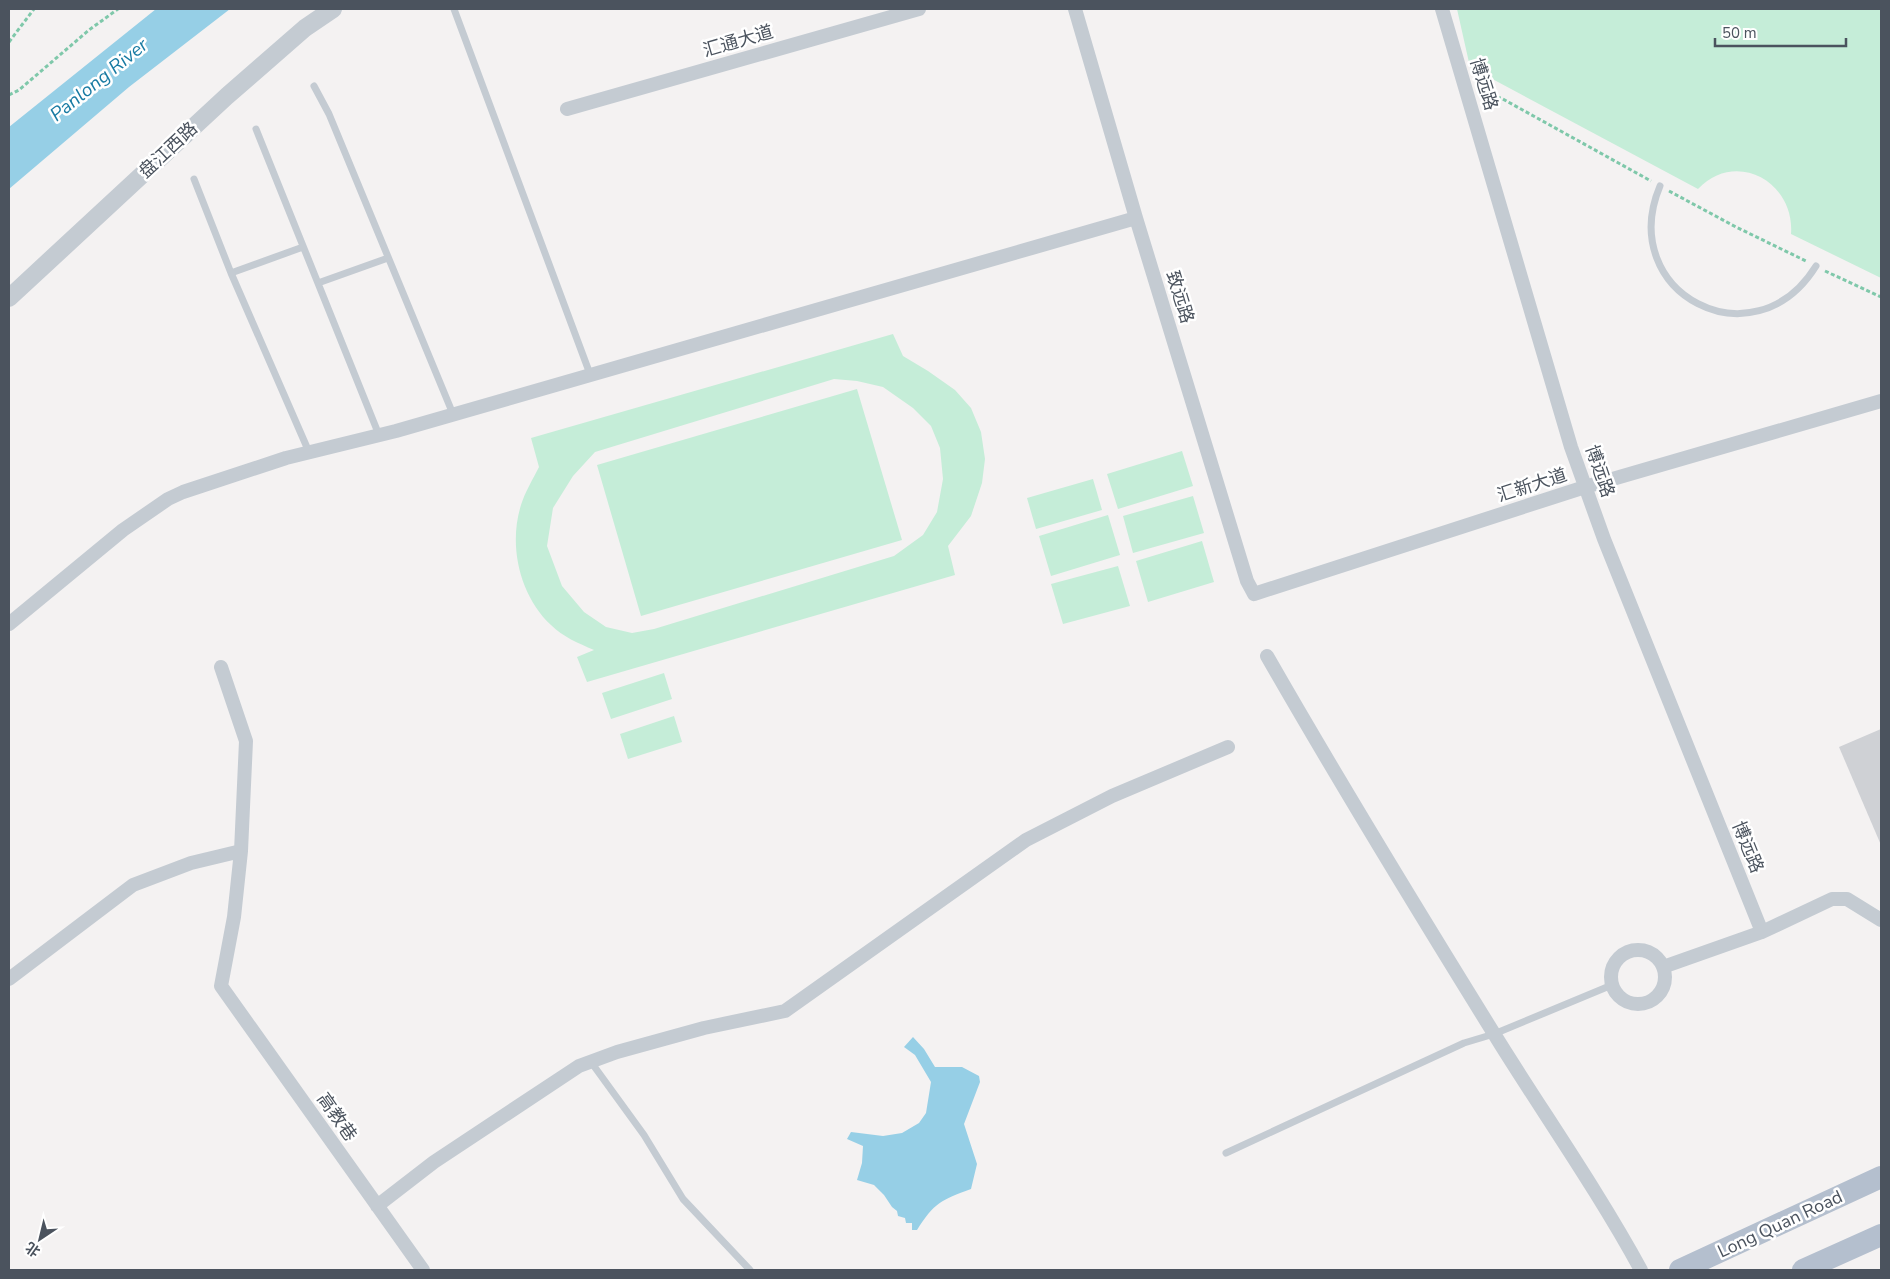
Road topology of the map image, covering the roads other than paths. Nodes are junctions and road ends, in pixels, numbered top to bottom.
1 (333, 9) edge
2 (454, 9) edge
3 (920, 9) edge
4 (1075, 9) edge
5 (1442, 9) edge
6 (314, 86) dead end
7 (567, 109) dead end
8 (256, 129) dead end
9 (194, 179) dead end
10 (1660, 186) road end
11 (1136, 218) junction
12 (303, 247) junction
13 (388, 258) junction
14 (1816, 266) road end
15 (231, 273) junction
16 (318, 283) junction
17 (9, 298) edge
18 (590, 374) junction
19 (1881, 401) edge
20 (453, 414) junction
21 (380, 435) junction
22 (309, 452) junction
23 (1585, 487) junction
24 (1254, 594) joint
25 (9, 624) edge
26 (1266, 656) dead end
27 (221, 667) dead end
28 (1228, 747) dead end
29 (241, 851) junction
30 (1881, 920) edge
31 (1762, 932) junction
32 (1663, 966) junction
33 (9, 979) edge
34 (1612, 985) junction
35 (1494, 1034) junction
36 (591, 1061) junction
37 (1226, 1153) dead end
38 (1881, 1177) edge
39 (377, 1206) junction
40 (1881, 1235) edge
41 (1819, 1267) edge
42 (423, 1270) edge
43 (750, 1270) edge
44 (1641, 1270) edge
45 (1680, 1270) edge

1 - 17 street, 盘江西路
2 - 18 lane
3 - 7 street, 汇通大道
4 - 11 street, 致远路
5 - 23 street, 博远路
6 - 13 lane
8 - 12 lane
9 - 15 lane
10 - 14 lane
11 - 18 street
11 - 24 street, 致远路
12 - 15 lane
12 - 16 lane
13 - 16 lane
13 - 20 lane
15 - 22 lane
16 - 21 lane
18 - 20 street
19 - 23 street, 汇新大道
20 - 21 street
21 - 22 street
22 - 25 street
23 - 24 street, 汇新大道
23 - 31 street, 博远路
26 - 35 street
27 - 29 street
28 - 36 street
29 - 33 street
29 - 39 street, 高教巷
30 - 31 street
31 - 32 street
32 - 34 street
32 - 34 street
34 - 35 lane
35 - 37 lane
35 - 44 street
36 - 39 street
36 - 43 lane
38 - 45 main road, Long Quan Road
39 - 42 street, 高教巷
40 - 41 main road

